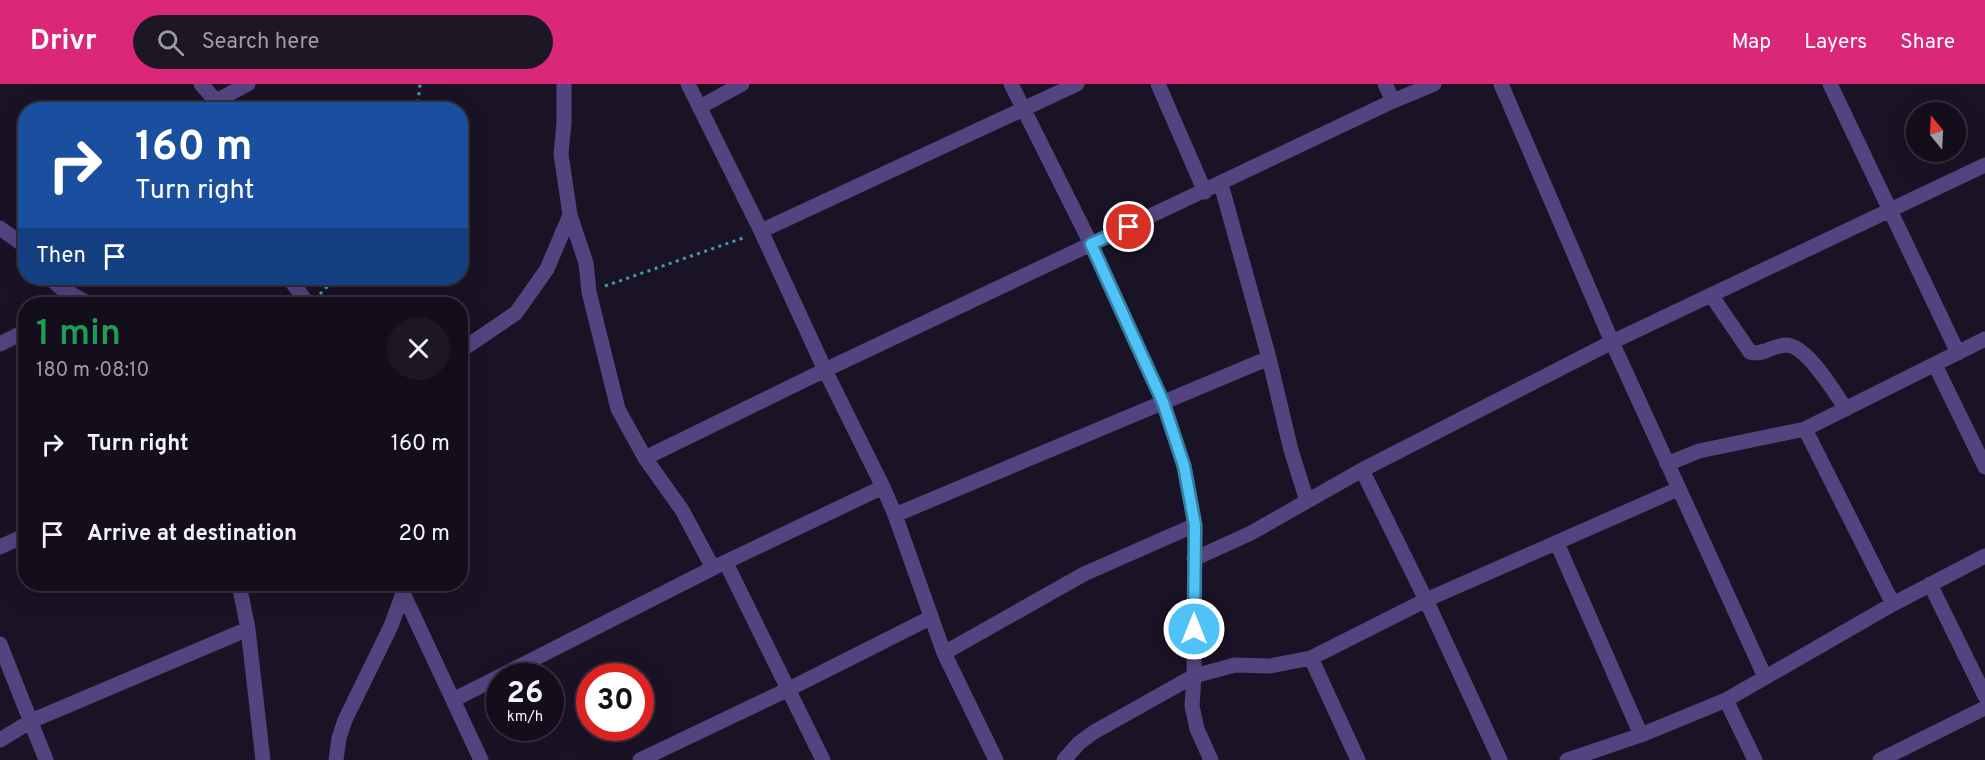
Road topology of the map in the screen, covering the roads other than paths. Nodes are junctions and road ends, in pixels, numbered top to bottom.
1 (201, 84) edge
2 (248, 84) edge
3 (564, 84) edge
4 (688, 84) edge
5 (742, 84) edge
6 (1011, 84) edge
7 (1077, 84) edge
8 (1158, 84) edge
9 (1385, 84) edge
10 (1434, 84) edge
11 (1501, 84) edge
12 (1830, 84) edge
13 (1393, 101) junction
14 (216, 102) edge
15 (222, 102) edge
16 (700, 107) junction
17 (1024, 110) junction
18 (1985, 165) edge
19 (1221, 184) junction
20 (1205, 192) junction
21 (1891, 210) junction
22 (570, 214) junction
23 (0, 228) edge
24 (760, 231) junction
25 (18, 241) edge
26 (1091, 244) junction
27 (58, 285) edge
28 (296, 285) edge
29 (1711, 296) junction
30 (73, 297) edge
31 (309, 297) edge
32 (18, 335) edge
33 (1985, 339) edge
34 (1612, 342) junction
35 (0, 344) edge
36 (468, 346) edge
37 (1958, 353) junction
38 (1269, 358) junction
39 (1935, 365) junction
40 (825, 370) junction
41 (1163, 402) junction
42 (1846, 409) junction
43 (1805, 429) junction
44 (645, 458) junction
45 (1667, 464) junction
46 (1985, 467) edge
47 (1362, 470) junction
48 (883, 487) junction
49 (1678, 489) junction
50 (1307, 501) junction
51 (895, 515) junction
52 (1195, 525) junction
53 (18, 539) edge
54 (1557, 543) junction
55 (0, 547) edge
56 (1985, 556) edge
57 (1194, 559) junction
58 (719, 566) junction
59 (1930, 584) junction
60 (240, 591) edge
61 (402, 591) edge
62 (404, 591) edge
63 (1426, 600) junction
64 (1893, 604) junction
65 (930, 618) junction
66 (248, 629) junction
67 (0, 645) edge
68 (944, 653) junction
69 (1311, 658) junction
70 (1194, 676) junction
71 (1765, 677) junction
72 (789, 689) junction
73 (1985, 696) edge
74 (453, 700) junction
75 (1726, 700) junction
76 (1985, 708) edge
77 (30, 722) junction
78 (1641, 735) junction
79 (0, 740) edge
80 (46, 760) edge
81 (263, 760) edge
82 (336, 760) edge
83 (481, 760) edge
84 (640, 760) edge
85 (823, 760) edge
86 (996, 760) edge
87 (1064, 760) edge
88 (1211, 760) edge
89 (1358, 760) edge
90 (1500, 760) edge
91 (1567, 760) edge
92 (1755, 760) edge
93 (1880, 760) edge

1 - 14 street
2 - 15 street
3 - 22 street
4 - 16 street
5 - 16 street
6 - 17 street
7 - 17 street
8 - 20 street
9 - 13 street
10 - 13 street
11 - 34 street
12 - 21 street
13 - 19 street
16 - 24 street
17 - 24 street
17 - 26 street
18 - 21 street
19 - 20 street
19 - 38 street
20 - 26 street
21 - 29 street
21 - 37 street
22 - 36 street
22 - 44 street
23 - 25 street
24 - 40 street
26 - 40 street
26 - 41 street
27 - 30 street
28 - 31 street
29 - 34 street
29 - 42 street
32 - 35 street
33 - 37 street
34 - 45 street
34 - 47 street
37 - 39 street
38 - 41 street
38 - 50 street
39 - 42 street
39 - 46 street
40 - 44 street
40 - 48 street
41 - 51 street
41 - 52 street
42 - 43 street
43 - 45 street
43 - 64 street
44 - 58 street
45 - 49 street
47 - 50 street
47 - 63 street
48 - 51 street
48 - 58 street
49 - 54 street
49 - 71 street
50 - 57 street
51 - 65 street
52 - 57 street
52 - 68 street
53 - 55 street
54 - 63 street
54 - 78 street
56 - 59 street
57 - 70 street
58 - 72 street
58 - 74 street
59 - 64 street
59 - 73 street
60 - 66 street
61 - 82 street
62 - 74 street
63 - 69 street
63 - 90 street
64 - 71 street
65 - 68 street
65 - 72 street
66 - 77 street
66 - 81 street
67 - 77 street
68 - 86 street
69 - 70 street
69 - 89 street
70 - 87 street
70 - 88 street
71 - 75 street
72 - 84 street
72 - 85 street
74 - 83 street
75 - 78 street
75 - 92 street
76 - 93 street
77 - 79 street
77 - 80 street
78 - 91 street

